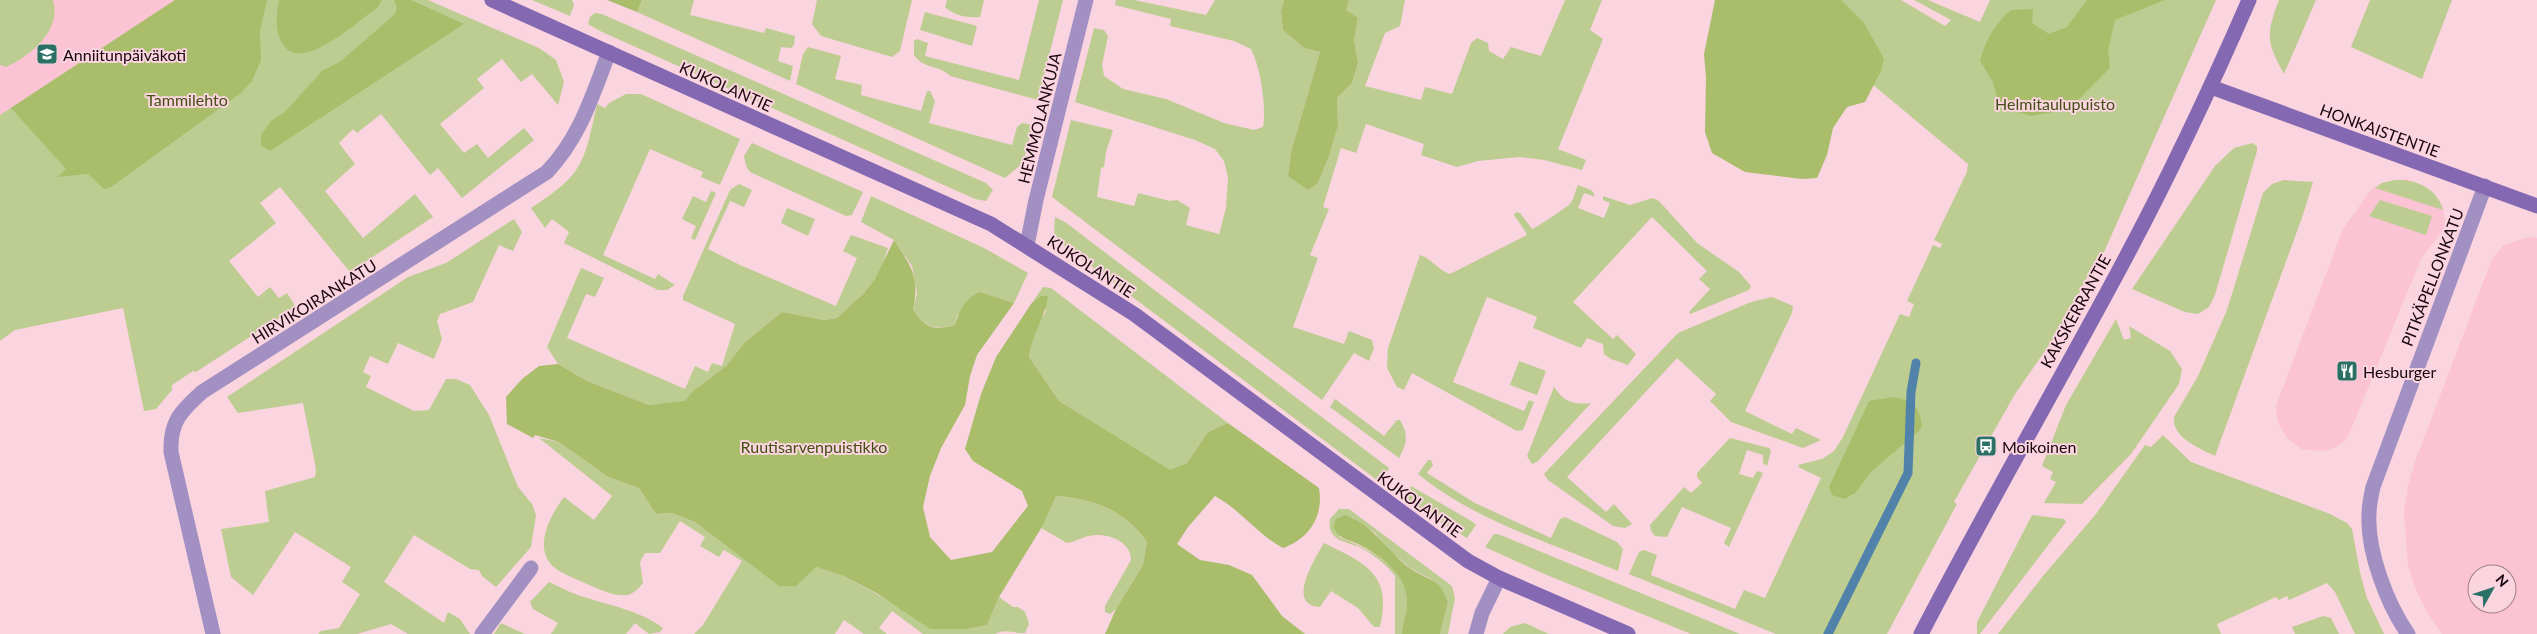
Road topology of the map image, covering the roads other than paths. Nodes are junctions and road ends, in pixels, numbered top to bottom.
1 (492, 0) edge
2 (1086, 0) edge
3 (2249, 0) edge
4 (609, 52) junction
5 (2211, 87) junction
6 (2485, 186) junction
7 (2537, 206) edge
8 (1027, 245) junction
9 (531, 568) dead end
10 (1499, 578) junction
11 (213, 634) edge
12 (482, 634) edge
13 (1476, 634) edge
14 (1628, 634) edge
15 (1921, 634) edge
16 (2408, 634) edge

1 - 4 street, KUKOLANTIE
2 - 8 street, HEMMOLANKUJA
3 - 5 street, KAKSKERRANTIE
4 - 8 street, KUKOLANTIE
4 - 11 street, HIRVIKOIRANKATU
5 - 6 street, HONKAISTENTIE
5 - 15 street, KAKSKERRANTIE
6 - 7 street, HONKAISTENTIE
6 - 16 street, PITKÄPELLONKATU
8 - 10 street, KUKOLANTIE
9 - 12 street
10 - 13 street
10 - 14 street, KUKOLANTIE

